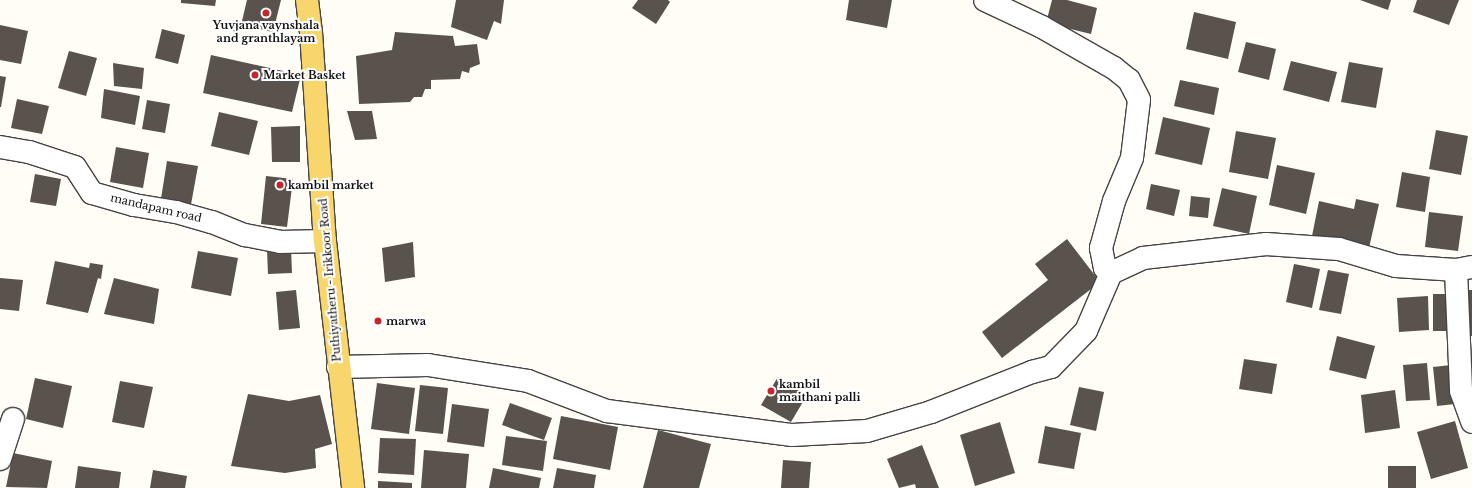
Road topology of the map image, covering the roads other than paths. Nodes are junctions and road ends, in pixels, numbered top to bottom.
1 (307, 0) edge
2 (985, 0) edge
3 (0, 147) edge
4 (325, 240) junction
5 (1464, 269) edge
6 (1111, 273) junction
7 (338, 367) junction
8 (13, 419) dead end
9 (1472, 422) edge
10 (0, 459) edge
11 (353, 488) edge

1 - 4 main road, Puthiyatheru - Irikkoor Road
2 - 6 street
3 - 4 street, mandapam road
4 - 7 main road, Puthiyatheru - Irikkoor Road
5 - 6 street
5 - 9 street
6 - 7 street
7 - 11 main road, Puthiyatheru - Irikkoor Road
8 - 10 street

